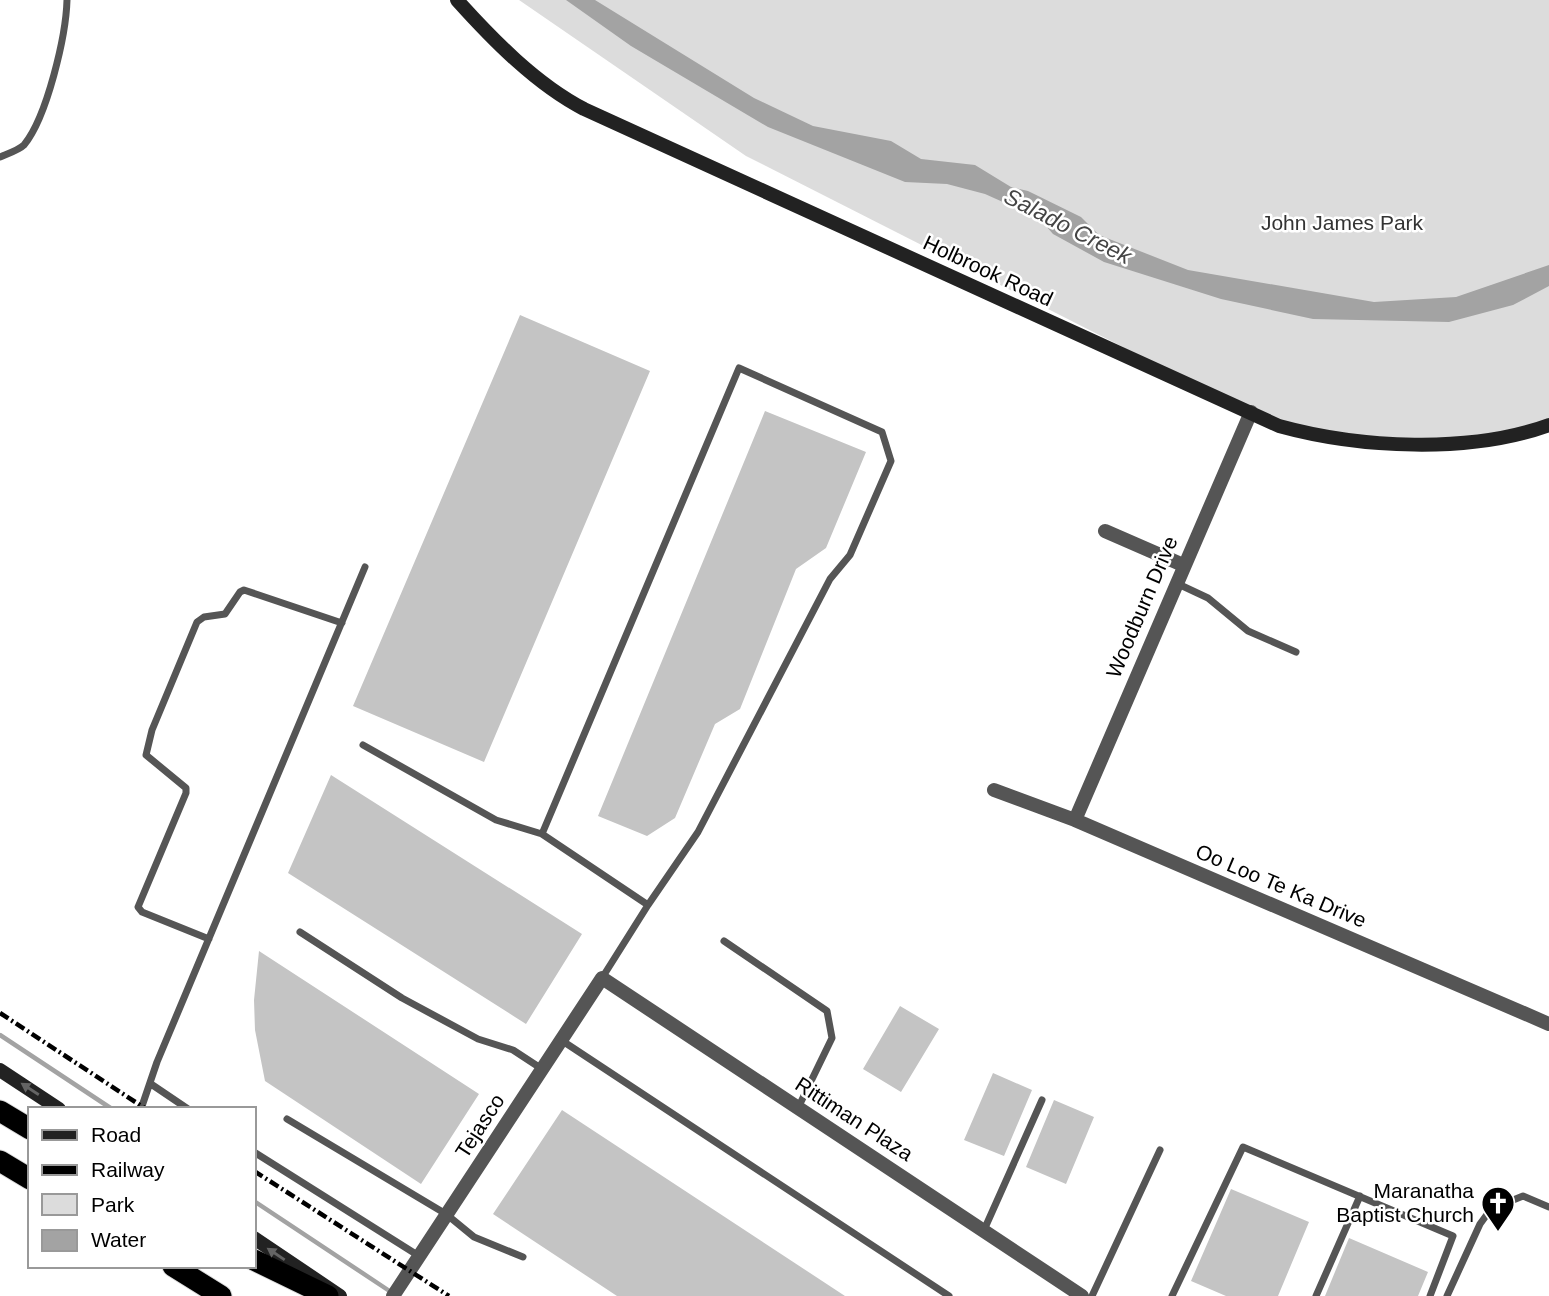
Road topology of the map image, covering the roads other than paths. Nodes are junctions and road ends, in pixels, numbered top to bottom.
1 (67, 0) edge
2 (457, 0) edge
3 (0, 157) edge
4 (1251, 412) junction
5 (1549, 425) edge
6 (1105, 531) dead end
7 (1182, 565) junction
8 (365, 567) dead end
9 (1175, 582) junction
10 (342, 623) junction
11 (1296, 652) dead end
12 (363, 745) dead end
13 (995, 790) dead end
14 (1074, 820) junction
15 (542, 834) junction
16 (648, 905) junction
17 (300, 932) dead end
18 (209, 939) junction
19 (723, 942) dead end
20 (602, 978) junction
21 (1549, 1024) edge
22 (561, 1040) junction
23 (542, 1069) junction
24 (0, 1070) edge
25 (151, 1084) junction
26 (1042, 1100) dead end
27 (56, 1107) edge
28 (142, 1107) edge
29 (185, 1107) edge
30 (799, 1108) junction
31 (0, 1111) edge
32 (287, 1119) dead end
33 (28, 1128) edge
34 (1160, 1150) dead end
35 (256, 1153) edge
36 (0, 1161) edge
37 (28, 1178) edge
38 (1360, 1196) junction
39 (1549, 1206) edge
40 (446, 1214) junction
41 (984, 1230) junction
42 (256, 1239) edge
43 (419, 1255) junction
44 (523, 1257) dead end
45 (256, 1261) edge
46 (176, 1268) edge
47 (1064, 1291) edge
48 (395, 1292) edge
49 (1174, 1294) edge
50 (221, 1296) edge
51 (328, 1296) edge
52 (340, 1296) edge
53 (949, 1296) edge
54 (1083, 1296) edge
55 (1092, 1296) edge
56 (1187, 1296) edge
57 (1316, 1296) edge
58 (1430, 1296) edge
59 (1447, 1296) edge

1 - 3 lane
2 - 4 street, Holbrook Road
4 - 5 street, Holbrook Road
4 - 7 street, Woodburn Drive
6 - 7 street
7 - 9 street, Woodburn Drive
8 - 10 lane
9 - 11 lane
9 - 14 street, Woodburn Drive
10 - 18 lane
10 - 18 lane
12 - 15 lane
13 - 14 street, Oo Loo Te Ka Drive
14 - 21 street, Oo Loo Te Ka Drive
15 - 16 lane
15 - 16 lane
16 - 20 lane
17 - 23 lane
18 - 25 lane
19 - 30 lane
20 - 22 street, Tejasco
20 - 30 street, Rittiman Plaza
22 - 23 street, Tejasco
22 - 53 lane
23 - 40 street, Tejasco
27 -> 24 street
25 - 28 lane
25 - 29 lane
26 - 41 lane
30 - 41 street, Rittiman Plaza
31 - 33 highway
32 - 40 lane
34 - 55 lane
35 - 43 lane
36 - 37 highway
38 - 49 lane
38 - 57 lane
38 - 58 lane
39 - 59 lane
40 - 43 street, Tejasco
40 - 44 lane
41 - 47 street, Rittiman Plaza
52 -> 42 street
43 - 48 street, Tejasco
45 - 51 highway
46 - 50 highway
47 - 54 street, Rittiman Plaza
49 - 56 lane

